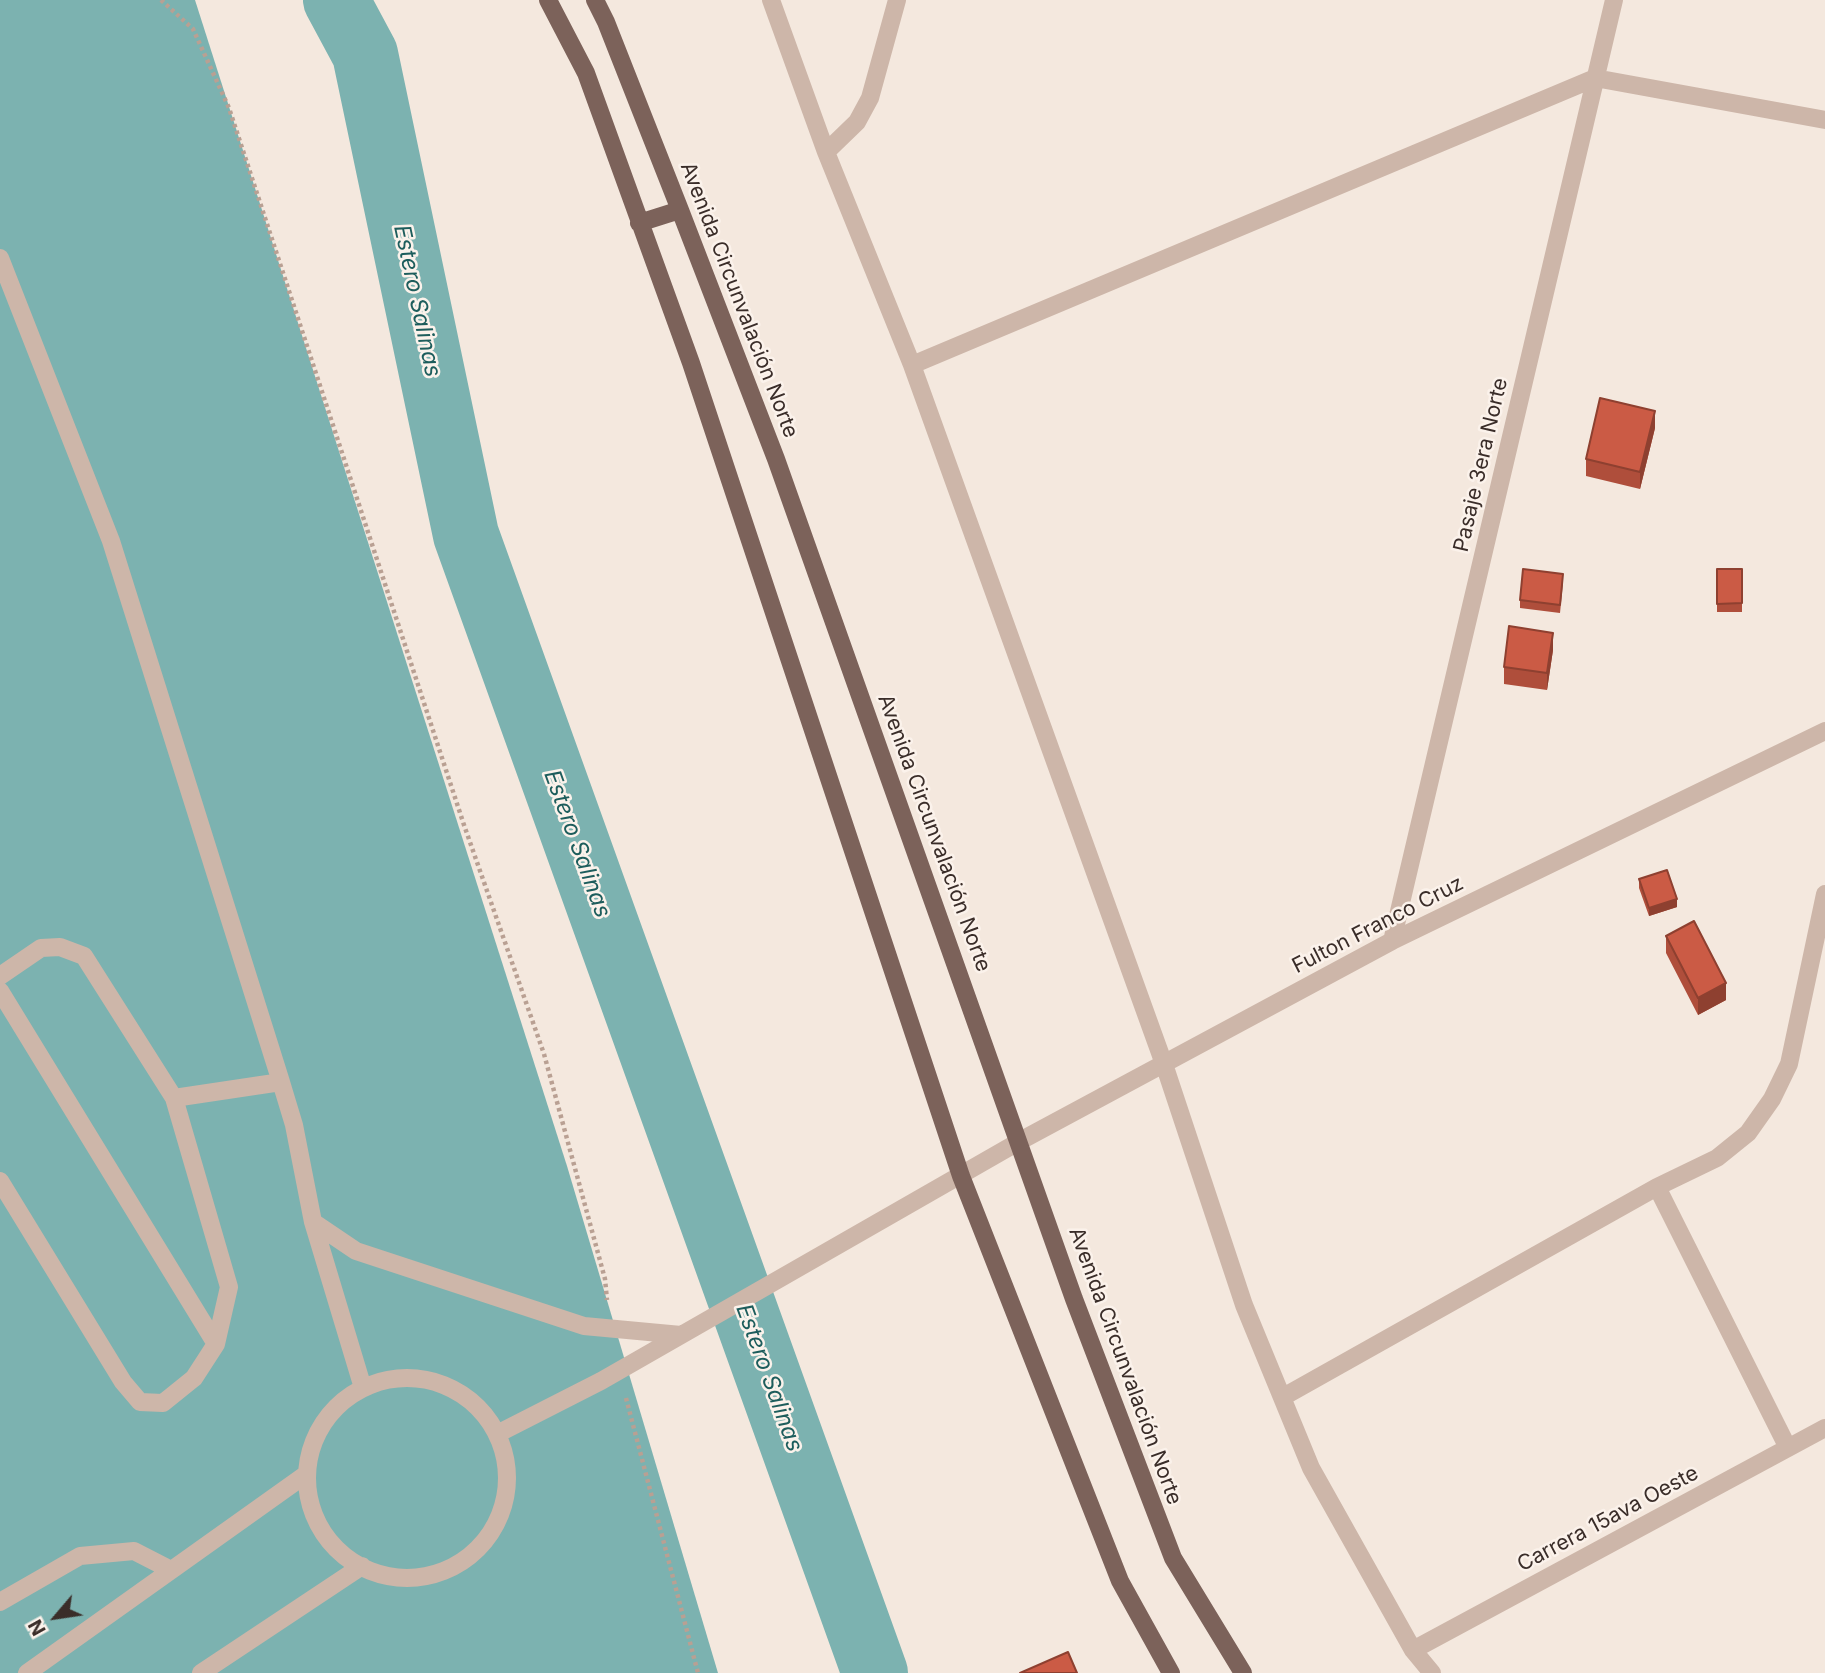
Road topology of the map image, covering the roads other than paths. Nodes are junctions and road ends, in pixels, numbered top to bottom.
1 (548, 0) edge
2 (595, 0) edge
3 (771, 0) edge
4 (897, 0) edge
5 (1614, 0) edge
6 (1595, 78) junction
7 (1825, 120) edge
8 (826, 152) junction
9 (680, 209) junction
10 (639, 223) junction
11 (0, 258) edge
12 (912, 365) junction
13 (1825, 731) edge
14 (1825, 894) edge
15 (1392, 941) junction
16 (0, 976) edge
17 (0, 991) edge
18 (1164, 1064) junction
19 (281, 1082) junction
20 (174, 1098) junction
21 (1020, 1141) junction
22 (961, 1176) junction
23 (0, 1181) edge
24 (1657, 1187) junction
25 (313, 1222) junction
26 (681, 1335) junction
27 (216, 1344) junction
28 (363, 1388) junction
29 (1283, 1396) junction
30 (1825, 1429) edge
31 (497, 1434) junction
32 (1788, 1448) junction
33 (306, 1475) junction
34 (362, 1566) junction
35 (171, 1570) junction
36 (0, 1602) edge
37 (1413, 1650) junction
38 (27, 1673) edge
39 (201, 1673) edge
40 (1171, 1673) edge
41 (1243, 1673) edge
42 (1432, 1673) edge

1 - 10 main road
2 - 9 main road, Avenida Circunvalación Norte
3 - 8 street
4 - 8 street
5 - 6 street, Pasaje 3era Norte
6 - 7 street
6 - 12 street
6 - 15 street, Pasaje 3era Norte
8 - 12 street
9 - 10 main road
9 - 21 main road, Avenida Circunvalación Norte
10 - 22 main road
11 - 19 street
12 - 18 street
13 - 15 street, Fulton Franco Cruz
14 - 24 street
15 - 18 street, Fulton Franco Cruz
16 - 20 street
17 - 27 street
18 - 21 street, Fulton Franco Cruz
18 - 29 street
19 - 20 street
19 - 25 street
20 - 27 street
21 - 22 street, Fulton Franco Cruz
21 - 41 main road, Avenida Circunvalación Norte
22 - 26 street, Fulton Franco Cruz
22 - 40 main road
23 - 27 street
24 - 29 street
24 - 32 street
25 - 26 street
25 - 28 street
26 - 31 street, Fulton Franco Cruz
28 - 31 street
28 - 33 street
29 - 37 street
30 - 32 street, Carrera 15ava Oeste
31 - 34 street
32 - 37 street, Carrera 15ava Oeste
33 - 34 street
33 - 35 street
34 - 39 street
35 - 36 street
35 - 38 street
37 - 42 street

